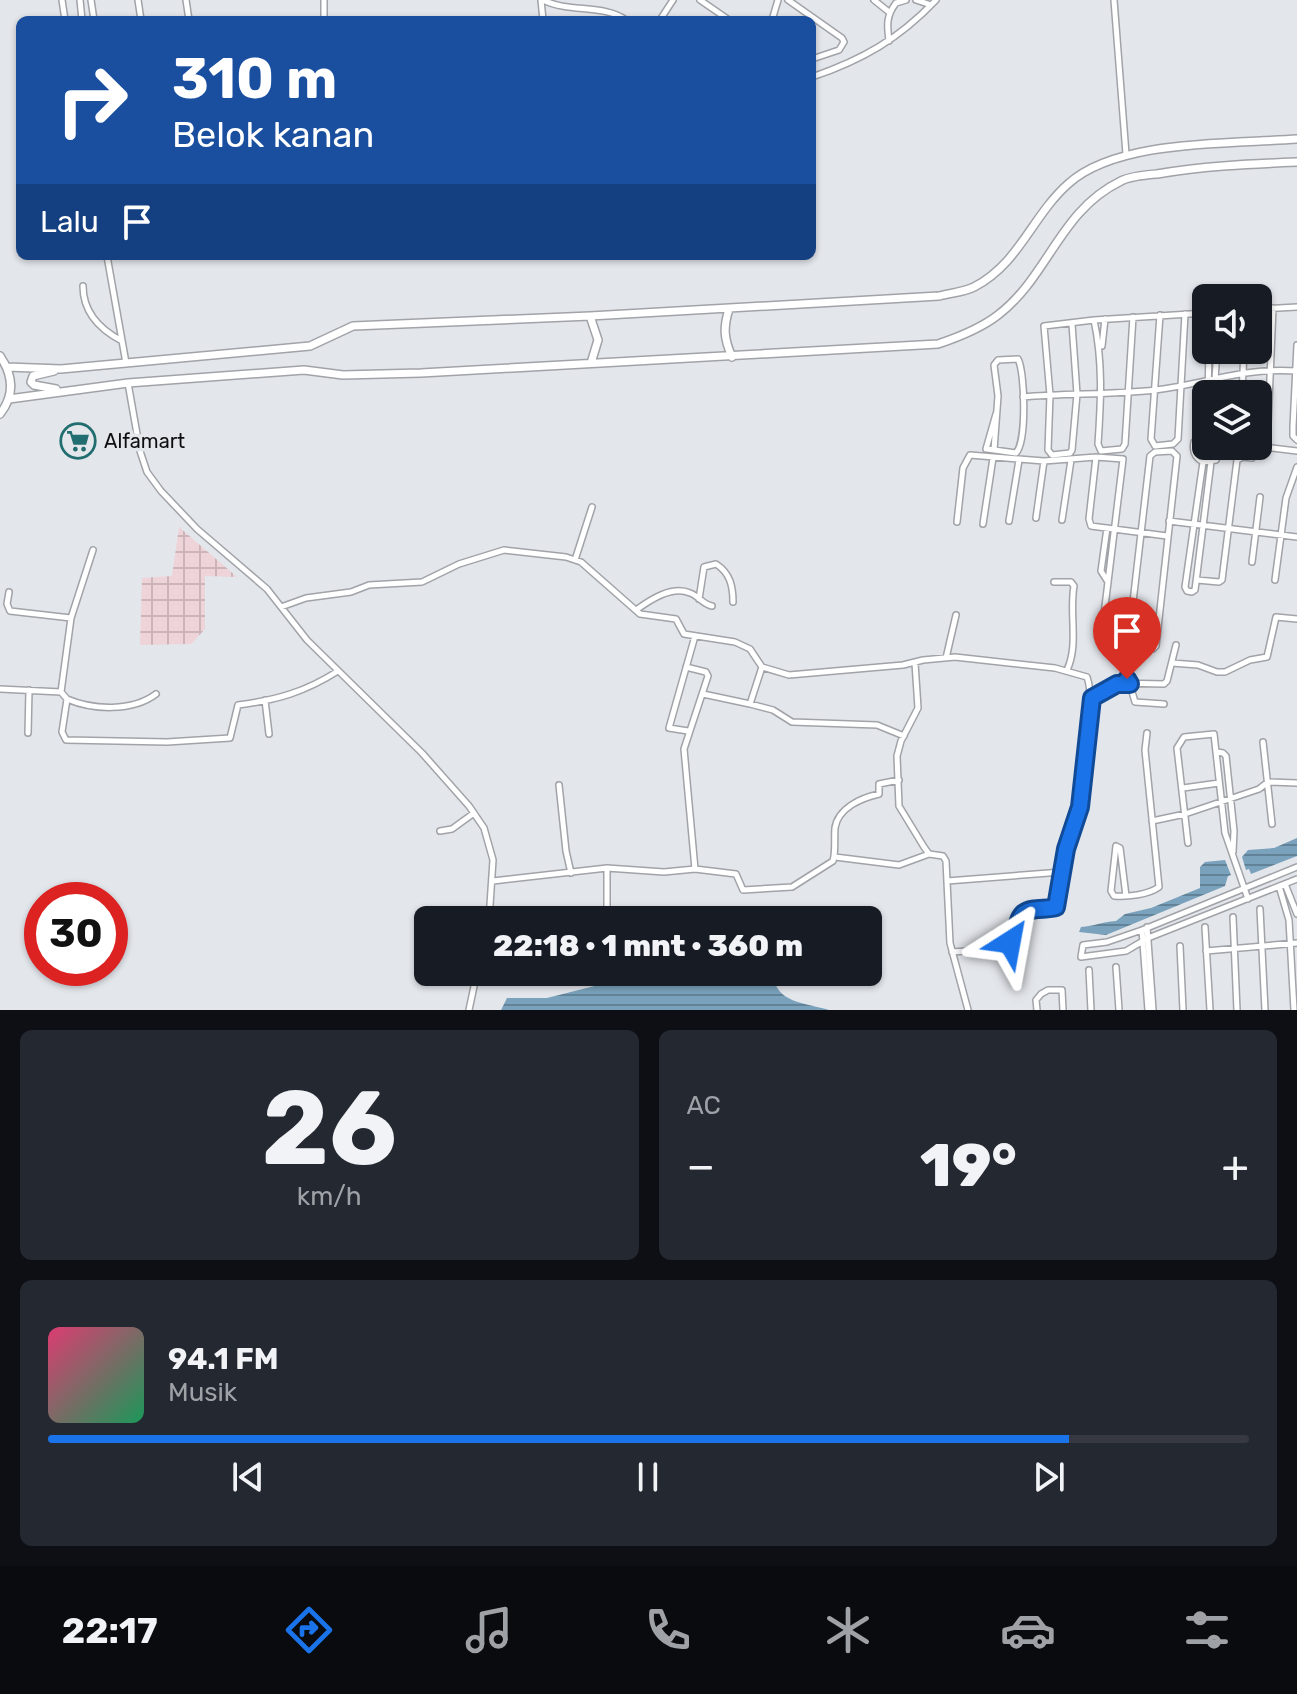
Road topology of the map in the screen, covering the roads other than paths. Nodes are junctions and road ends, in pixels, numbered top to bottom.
1 (542, 0) edge
2 (700, 0) edge
3 (788, 0) edge
4 (874, 0) edge
5 (906, 0) edge
6 (916, 0) edge
7 (1114, 0) edge
8 (894, 1) edge
9 (934, 2) edge
10 (889, 12) junction
11 (618, 16) edge
12 (723, 16) edge
13 (811, 16) edge
14 (816, 20) edge
15 (889, 41) junction
16 (816, 58) edge
17 (816, 76) edge
18 (1297, 139) edge
19 (1126, 154) junction
20 (1297, 162) edge
21 (108, 260) edge
22 (83, 286) dead end
23 (1297, 307) edge
24 (1273, 308) joint
25 (729, 309) junction
26 (1185, 314) junction
27 (1192, 314) edge
28 (1160, 315) junction
29 (590, 316) junction
30 (1133, 317) junction
31 (1105, 319) junction
32 (1094, 320) junction
33 (1072, 324) junction
34 (123, 342) junction
35 (1297, 345) edge
36 (1101, 351) junction
37 (0, 356) edge
38 (732, 357) junction
39 (126, 363) junction
40 (591, 363) junction
41 (1210, 364) edge
42 (1214, 364) edge
43 (1243, 364) edge
44 (7, 367) junction
45 (61, 369) junction
46 (1270, 369) junction
47 (1296, 371) edge
48 (1243, 372) junction
49 (1212, 378) junction
50 (1243, 380) edge
51 (1269, 380) edge
52 (128, 383) junction
53 (1182, 385) junction
54 (63, 390) junction
55 (1156, 390) junction
56 (1129, 391) junction
57 (1102, 392) junction
58 (1077, 394) junction
59 (1050, 395) junction
60 (1023, 397) junction
61 (9, 399) junction
62 (0, 414) edge
63 (1295, 438) edge
64 (1272, 448) edge
65 (1297, 451) edge
66 (993, 454) junction
67 (1070, 457) junction
68 (1096, 457) junction
69 (1019, 460) junction
70 (1198, 460) edge
71 (1214, 460) edge
72 (1237, 460) edge
73 (1044, 461) junction
74 (1203, 462) junction
75 (1211, 462) junction
76 (1296, 468) edge
77 (1260, 497) dead end
78 (592, 507) dead end
79 (1036, 518) dead end
80 (1062, 520) dead end
81 (1009, 521) dead end
82 (1169, 521) junction
83 (957, 522) dead end
84 (983, 524) dead end
85 (1193, 524) junction
86 (1202, 525) junction
87 (1107, 528) junction
88 (1228, 528) junction
89 (1115, 529) junction
90 (1255, 532) junction
91 (1142, 533) junction
92 (1280, 535) junction
93 (1167, 536) junction
94 (1297, 537) edge
95 (93, 550) dead end
96 (575, 560) junction
97 (1252, 562) dead end
98 (1197, 580) junction
99 (1275, 580) dead end
100 (1054, 582) dead end
101 (1108, 583) junction
102 (9, 592) dead end
103 (699, 599) junction
104 (733, 602) dead end
105 (712, 606) dead end
106 (281, 607) junction
107 (636, 610) junction
108 (956, 615) dead end
109 (71, 618) junction
110 (1297, 619) edge
111 (1103, 623) dead end
112 (695, 636) junction
113 (1176, 645) dead end
114 (1135, 657) dead end
115 (946, 658) junction
116 (915, 663) junction
117 (1172, 663) junction
118 (686, 667) junction
119 (762, 667) junction
120 (1067, 670) junction
121 (338, 671) junction
122 (1130, 684) junction
123 (0, 689) edge
124 (29, 690) junction
125 (61, 692) junction
126 (156, 694) dead end
127 (703, 694) junction
128 (1092, 698) junction
129 (67, 699) junction
130 (265, 700) junction
131 (750, 704) junction
132 (1164, 704) dead end
133 (688, 731) junction
134 (28, 733) dead end
135 (1147, 733) dead end
136 (269, 734) dead end
137 (904, 736) junction
138 (1263, 742) dead end
139 (1217, 752) junction
140 (899, 780) junction
141 (1268, 782) junction
142 (1219, 783) junction
143 (1297, 783) edge
144 (559, 785) dead end
145 (1183, 788) junction
146 (1230, 797) junction
147 (1222, 802) junction
148 (474, 813) junction
149 (1185, 814) junction
150 (1152, 821) junction
151 (1272, 824) dead end
152 (440, 831) dead end
153 (1188, 843) dead end
154 (929, 854) junction
155 (835, 857) junction
156 (1233, 857) junction
157 (1297, 867) edge
158 (607, 868) junction
159 (695, 869) junction
160 (1062, 872) junction
161 (571, 873) junction
162 (1297, 879) edge
163 (493, 881) junction
164 (947, 881) junction
165 (1282, 885) junction
166 (1245, 888) junction
167 (1126, 896) junction
168 (1248, 899) junction
169 (490, 906) edge
170 (607, 906) edge
171 (1260, 909) dead end
172 (1297, 914) edge
173 (1233, 917) dead end
174 (1205, 927) dead end
175 (1145, 929) junction
176 (1145, 940) junction
177 (1294, 943) edge
178 (1180, 946) dead end
179 (1261, 948) junction
180 (1234, 950) junction
181 (1206, 951) junction
182 (952, 952) junction
183 (1116, 967) dead end
184 (1089, 970) dead end
185 (474, 986) edge
186 (469, 1010) edge
187 (968, 1010) edge
188 (1037, 1010) edge
189 (1063, 1010) edge
190 (1091, 1010) edge
191 (1119, 1010) edge
192 (1150, 1010) edge
193 (1183, 1010) edge
194 (1210, 1010) edge
195 (1237, 1010) edge
196 (1265, 1010) edge
197 (1294, 1010) edge

1 - 11 street
2 - 12 street
3 - 13 street
4 - 10 street
5 - 8 street
6 - 9 street
7 - 19 street
8 - 10 street
9 - 15 street
10 - 15 street
14 - 16 street
15 - 17 street
18 - 19 street
19 - 25 street
20 - 38 street
21 - 34 street
22 - 34 street
23 - 24 street
24 - 46 street
25 - 29 street
25 - 38 street
26 - 27 street
26 - 28 street
26 - 53 street
28 - 30 street
28 - 55 street
29 - 39 street
29 - 40 street
30 - 31 street
30 - 56 street
31 - 32 street
31 - 36 street
32 - 33 street
32 - 36 street
33 - 58 street
33 - 59 street
34 - 39 street
35 - 47 street
36 - 57 street
37 - 44 street
38 - 40 street
39 - 45 street
40 - 52 street
41 - 49 street
42 - 49 street
43 - 48 street
44 - 45 street
44 - 61 street
45 - 54 street
46 - 47 street
46 - 48 street
46 - 51 street
47 - 63 street
48 - 49 street
48 - 50 street
49 - 53 street
52 - 54 street
52 - 106 street
53 - 55 street
53 - 55 street
54 - 61 street
55 - 56 street
56 - 57 street
56 - 57 street
57 - 58 street
58 - 59 street
58 - 67 street
59 - 60 street
59 - 67 street
60 - 66 street
60 - 66 street
61 - 62 street
64 - 65 street
66 - 69 street
66 - 83 street
66 - 84 street
67 - 68 street
67 - 73 street
67 - 80 street
68 - 87 street
68 - 89 street
69 - 73 street
69 - 81 street
70 - 74 street
71 - 75 street
72 - 88 street
73 - 79 street
74 - 75 street
74 - 85 street
75 - 86 street
76 - 92 street
77 - 90 street
78 - 96 street
82 - 85 street
82 - 91 street
82 - 93 street
85 - 86 street
85 - 98 street
86 - 88 street
86 - 98 street
87 - 89 street
87 - 101 street
88 - 90 street
88 - 98 street
89 - 91 street
89 - 101 street
90 - 92 street
90 - 97 street
91 - 93 street
91 - 93 street
92 - 94 street
92 - 99 street
95 - 109 street
96 - 106 street
96 - 107 street
100 - 120 street
101 - 111 street
102 - 109 street
103 - 104 street
103 - 105 street
103 - 107 street
106 - 121 street
107 - 112 street
108 - 115 street
109 - 125 street
110 - 117 street
112 - 118 street
112 - 119 street
113 - 117 street
114 - 122 street
115 - 116 street
115 - 120 street
116 - 119 street
116 - 137 street
117 - 122 street
118 - 127 street
118 - 133 street
119 - 131 street
120 - 128 street
121 - 130 street
121 - 148 street
122 - 128 street
122 - 132 street
123 - 124 street
124 - 125 street
124 - 134 street
125 - 129 street
126 - 129 street
127 - 131 street
127 - 133 street
128 - 160 street
129 - 130 street
130 - 136 street
131 - 137 street
133 - 159 street
135 - 150 street
137 - 140 street
138 - 141 street
139 - 142 street
139 - 145 street
139 - 146 street
140 - 154 street
140 - 155 street
141 - 143 street
141 - 146 street
141 - 151 street
142 - 145 street
142 - 147 street
144 - 161 street
145 - 149 street
146 - 147 street
146 - 156 street
147 - 149 street
147 - 156 street
148 - 152 street
148 - 163 street
149 - 150 street
149 - 153 street
150 - 167 street
154 - 155 street
154 - 164 street
155 - 159 street
156 - 166 street
157 - 166 street
158 - 159 street
158 - 161 street
158 - 170 street
160 - 164 street
160 - 182 street
161 - 163 street
162 - 165 street
163 - 169 street
164 - 182 street
165 - 168 street
165 - 172 street
165 - 177 street
166 - 168 street
166 - 175 street
167 - 167 street
168 - 176 street
171 - 179 street
173 - 180 street
174 - 181 street
175 - 176 street
175 - 176 street
176 - 192 street
177 - 179 street
177 - 197 street
178 - 193 street
179 - 180 street
179 - 196 street
180 - 181 street
180 - 195 street
181 - 194 street
182 - 187 street
183 - 191 street
184 - 190 street
185 - 186 street
188 - 189 street

